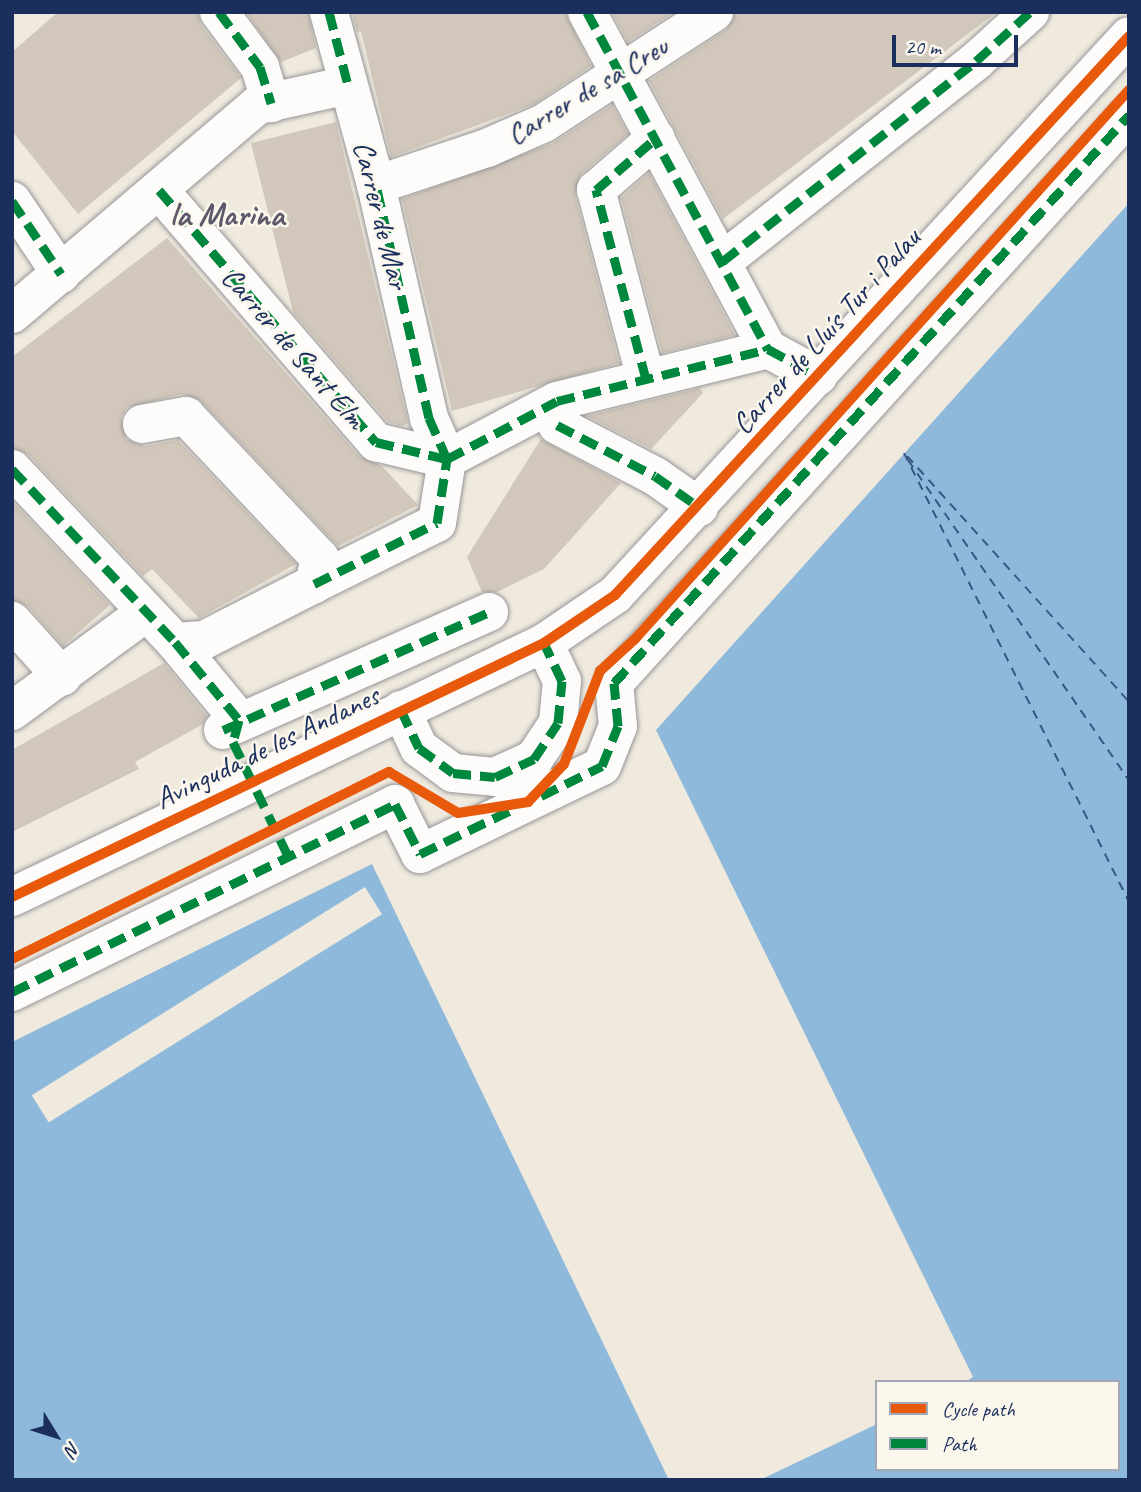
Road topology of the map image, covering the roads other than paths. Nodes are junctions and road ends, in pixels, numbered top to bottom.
1 (219, 12) edge
2 (329, 12) edge
3 (587, 12) edge
4 (714, 12) edge
5 (1030, 12) edge
6 (1129, 36) edge
7 (621, 72) junction
8 (348, 85) junction
9 (271, 103) junction
10 (1129, 116) edge
11 (656, 138) junction
12 (376, 185) junction
13 (159, 190) junction
14 (12, 201) edge
15 (723, 261) junction
16 (61, 274) junction
17 (12, 314) edge
18 (768, 349) junction
19 (818, 376) junction
20 (646, 379) junction
21 (557, 413) junction
22 (142, 424) dead end
23 (447, 459) junction
24 (12, 469) edge
25 (699, 507) junction
26 (317, 571) junction
27 (489, 612) dead end
28 (145, 613) junction
29 (12, 621) edge
30 (175, 642) junction
31 (544, 643) junction
32 (62, 677) junction
33 (12, 710) edge
34 (401, 710) junction
35 (12, 897) edge
36 (12, 992) edge

1 - 9 street
2 - 8 street, Carrer de Mar
3 - 7 street, Carrer de Lluís Tur i Palau
4 - 7 street, Carrer de sa Creu
5 - 15 street
6 - 19 street, Carrer de Lluís Tur i Palau
7 - 11 street, Carrer de Lluís Tur i Palau
7 - 12 street, Carrer de sa Creu
8 - 9 street
8 - 12 street, Carrer de Mar
9 - 13 street
10 - 36 street
11 - 15 street, Carrer de Lluís Tur i Palau
11 - 20 street
12 - 23 street, Carrer de Mar
13 - 16 street
13 - 23 street, Carrer de Sant Elm
14 - 16 street
15 - 18 street, Carrer de Lluís Tur i Palau
16 - 17 street
18 - 19 street
18 - 20 street
19 - 25 street, Carrer de Lluís Tur i Palau
20 - 21 street
21 - 23 street
21 - 25 street
22 - 26 street
23 - 26 street
24 - 28 street
25 - 31 street, Carrer de Lluís Tur i Palau
26 - 30 street
27 - 30 street
28 - 30 street
28 - 32 street
29 - 32 street
31 - 34 street, Avinguda de les Andanes
31 - 34 street
32 - 33 street
34 - 35 street, Avinguda de les Andanes

